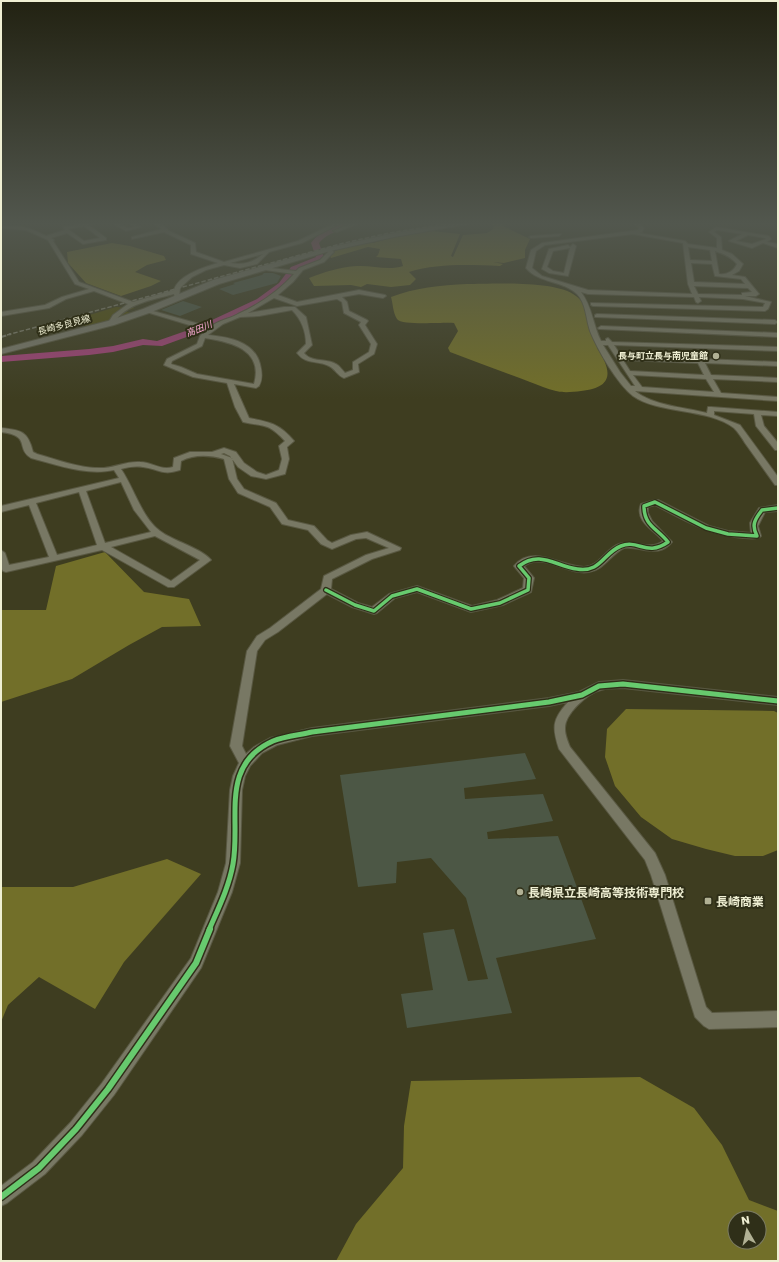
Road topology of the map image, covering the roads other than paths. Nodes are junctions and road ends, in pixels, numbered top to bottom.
1 (75, 281) edge
2 (185, 281) edge
3 (220, 281) edge
4 (291, 281) edge
5 (552, 281) edge
6 (691, 281) edge
7 (745, 281) edge
8 (691, 284) junction
9 (749, 286) junction
10 (574, 289) junction
11 (93, 290) junction
12 (588, 292) junction
13 (177, 294) junction
14 (696, 295) junction
15 (274, 296) junction
16 (336, 296) junction
17 (383, 296) dead end
18 (132, 304) junction
19 (593, 304) junction
20 (674, 306) junction
21 (700, 308) junction
22 (766, 309) junction
23 (146, 311) junction
24 (1, 314) edge
25 (238, 316) junction
26 (597, 316) junction
27 (679, 319) junction
28 (111, 323) junction
29 (776, 325) edge
30 (209, 328) junction
31 (601, 328) junction
32 (685, 332) junction
33 (778, 335) edge
34 (203, 336) junction
35 (599, 343) junction
36 (610, 343) junction
37 (693, 346) junction
38 (778, 349) edge
39 (1, 352) edge
40 (619, 358) junction
41 (701, 361) junction
42 (778, 364) edge
43 (628, 373) junction
44 (710, 377) junction
45 (778, 380) edge
46 (230, 383) junction
47 (628, 388) junction
48 (641, 390) junction
49 (718, 394) junction
50 (778, 398) edge
51 (758, 412) junction
52 (778, 414) edge
53 (710, 415) junction
54 (1, 430) edge
55 (778, 447) edge
56 (213, 454) junction
57 (116, 467) junction
58 (124, 479) junction
59 (778, 483) edge
60 (82, 490) junction
61 (32, 502) junction
62 (778, 508) edge
63 (1, 509) edge
64 (156, 533) junction
65 (102, 546) junction
66 (1, 553) edge
67 (54, 559) junction
68 (326, 590) junction
69 (582, 695) junction
70 (778, 701) edge
71 (245, 763) junction
72 (778, 1019) edge
73 (1, 1197) edge

1 - 11 street
2 - 13 street
3 - 13 main road, 長崎多良見線
4 - 15 street
5 - 10 street
6 - 8 street
7 - 9 street
8 - 9 street
8 - 14 street
9 - 14 street
10 - 12 street
10 - 35 street
11 - 18 street
11 - 24 street
12 - 14 street
12 - 19 street
13 - 18 street
13 - 23 main road, 長崎多良見線
14 - 21 street
14 - 22 street
15 - 16 street
15 - 25 street
16 - 17 street
16 - 25 street
18 - 28 street
19 - 20 street
19 - 26 street
20 - 21 street
20 - 27 street
21 - 22 street
22 - 29 street
23 - 28 main road, 長崎多良見線
23 - 30 street
25 - 30 street
26 - 27 street
26 - 31 street
27 - 29 street
27 - 32 street
28 - 39 main road, 長崎多良見線
30 - 34 street
31 - 32 street
31 - 36 street
32 - 33 street
32 - 37 street
34 - 46 street
34 - 46 street
35 - 36 street
35 - 47 street
36 - 37 street
36 - 40 street
37 - 38 street
37 - 41 street
40 - 41 street
40 - 43 street
41 - 42 street
41 - 44 street
43 - 44 street
43 - 48 street
44 - 45 street
44 - 49 street
46 - 56 street
47 - 48 street
47 - 53 street
48 - 49 street
49 - 50 street
51 - 52 street
51 - 53 street
51 - 55 street
53 - 59 street
54 - 57 street
56 - 57 street
56 - 68 street
57 - 58 street
58 - 60 street
58 - 64 street
60 - 61 street
60 - 65 street
61 - 63 street
61 - 67 street
62 - 68 street
64 - 65 street
64 - 65 street
65 - 67 street
66 - 67 street
68 - 71 street
69 - 70 street
69 - 71 street
69 - 72 street
71 - 73 street

